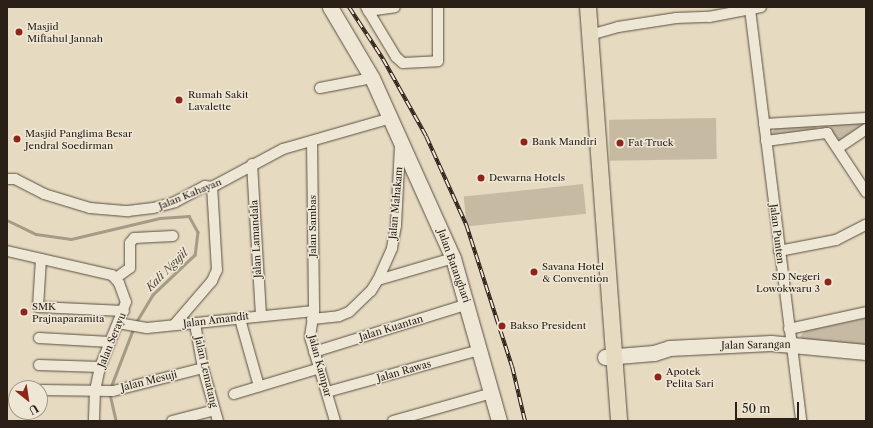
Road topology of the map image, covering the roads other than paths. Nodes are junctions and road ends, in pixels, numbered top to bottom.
1 (330, 7) edge
2 (395, 7) edge
3 (438, 7) edge
4 (581, 7) edge
5 (761, 7) edge
6 (367, 9) edge
7 (750, 9) junction
8 (592, 21) edge
9 (372, 78) junction
10 (320, 88) dead end
11 (391, 118) junction
12 (866, 118) edge
13 (827, 120) junction
14 (764, 124) junction
15 (866, 130) edge
16 (827, 133) junction
17 (400, 137) junction
18 (312, 141) junction
19 (766, 141) junction
20 (838, 148) junction
21 (252, 164) junction
22 (7, 179) edge
23 (212, 187) junction
24 (866, 192) edge
25 (866, 225) edge
26 (604, 231) junction
27 (173, 236) dead end
28 (7, 251) edge
29 (779, 251) junction
30 (453, 258) junction
31 (41, 259) junction
32 (116, 278) junction
33 (378, 280) junction
34 (468, 304) junction
35 (124, 310) junction
36 (866, 312) edge
37 (261, 315) junction
38 (313, 315) junction
39 (240, 319) junction
40 (118, 324) junction
41 (195, 324) junction
42 (174, 325) junction
43 (789, 336) junction
44 (39, 338) dead end
45 (110, 342) junction
46 (480, 350) junction
47 (613, 351) junction
48 (314, 352) junction
49 (866, 352) edge
50 (39, 365) dead end
51 (100, 367) junction
52 (203, 368) junction
53 (320, 368) junction
54 (259, 386) junction
55 (48, 390) edge
56 (95, 390) junction
57 (327, 392) junction
58 (492, 393) junction
59 (234, 394) dead end
60 (215, 410) junction
61 (94, 421) edge
62 (172, 421) edge
63 (218, 421) edge
64 (335, 421) edge
65 (393, 421) edge
66 (499, 421) edge
67 (609, 421) edge
68 (619, 421) edge
69 (801, 421) edge

1 - 9 street
2 - 6 street
3 - 6 street
4 - 26 main road
5 - 7 street
7 - 8 street
7 - 14 street, Jalan Punten
8 - 26 main road
9 - 10 street
9 - 11 street
11 - 17 street, Jalan Batanghari
11 - 18 street, Jalan Kahayan
12 - 13 street
13 - 14 street
13 - 16 street
14 - 19 street, Jalan Punten
15 - 20 street
16 - 19 street
16 - 20 street
17 - 30 street, Jalan Batanghari
17 - 33 street, Jalan Mahakam
18 - 21 street, Jalan Kahayan
18 - 38 street, Jalan Sambas
19 - 29 street, Jalan Punten
20 - 24 street
21 - 23 street, Jalan Kahayan
21 - 37 street, Jalan Lamandala
22 - 23 street, Jalan Kahayan
23 - 42 street
25 - 29 street
26 - 47 main road
27 - 32 street
28 - 31 street
29 - 43 street, Jalan Punten
30 - 33 street
30 - 34 street, Jalan Batanghari
31 - 32 street
31 - 35 street
32 - 35 street, Jalan Serayu
33 - 38 street, Jalan Mahakam
34 - 46 street, Jalan Batanghari
34 - 48 street, Jalan Kuantan
35 - 40 street, Jalan Serayu
36 - 43 street, Jalan Sarangan
37 - 38 street, Jalan Amandit
37 - 39 street, Jalan Amandit
38 - 48 street, Jalan Kampar
39 - 41 street, Jalan Amandit
39 - 54 street
40 - 42 street, Jalan Amandit
40 - 45 street, Jalan Serayu
41 - 42 street, Jalan Amandit
41 - 52 street, Jalan Lematang
43 - 47 street, Jalan Sarangan
43 - 49 street, Jalan Sarangan
43 - 69 street, Jalan Punten
44 - 45 street
45 - 51 street, Jalan Serayu
46 - 57 street, Jalan Rawas
46 - 58 street, Jalan Batanghari
47 - 67 main road
47 - 68 main road
48 - 53 street, Jalan Kampar
50 - 51 street
51 - 56 street, Jalan Serayu
52 - 56 street, Jalan Mesuji
52 - 60 street, Jalan Lematang
53 - 54 street
53 - 57 street, Jalan Kampar
54 - 59 street
55 - 56 street, Jalan Mesuji
56 - 61 street, Jalan Serayu
57 - 64 street, Jalan Kampar
58 - 65 street
58 - 66 street, Jalan Batanghari
60 - 62 street
60 - 63 street, Jalan Lematang

